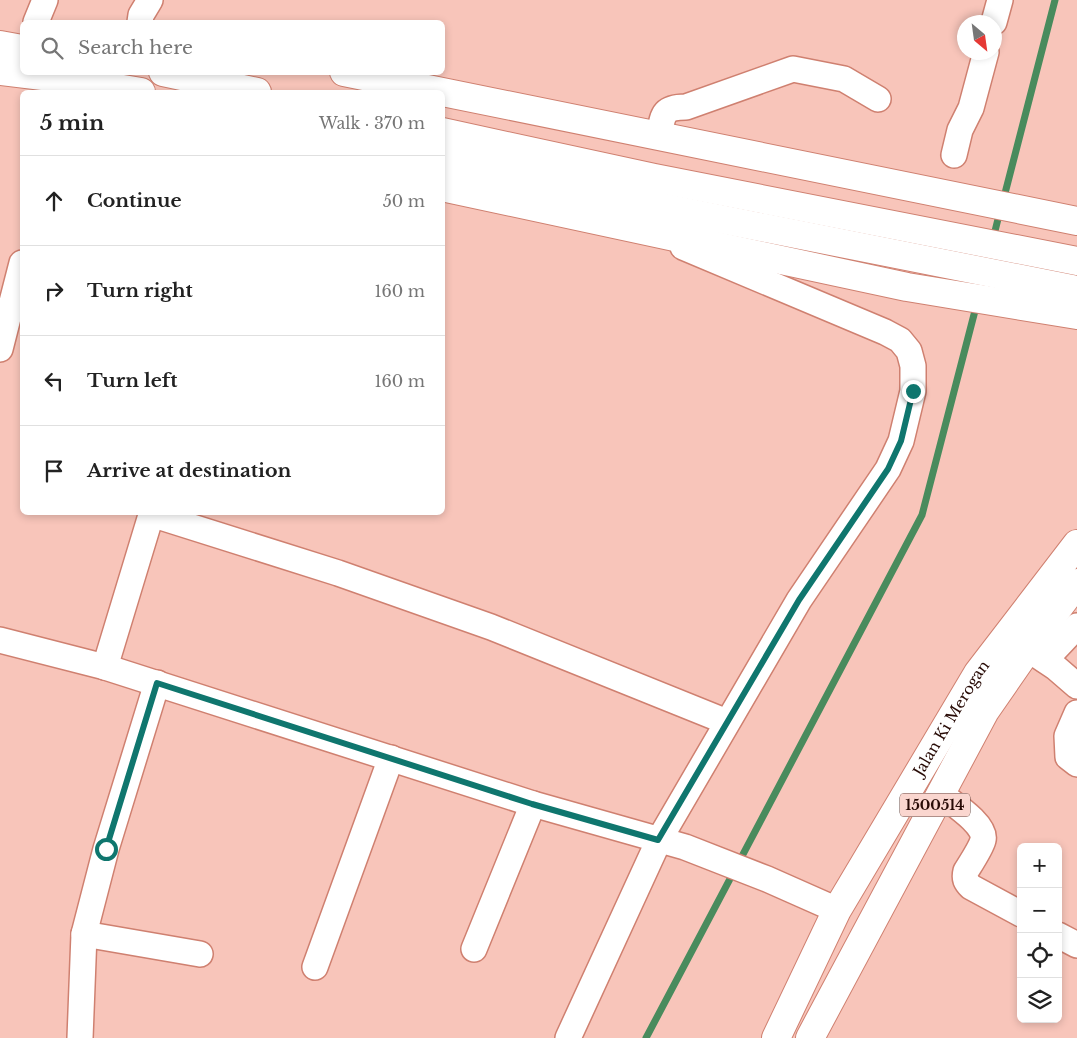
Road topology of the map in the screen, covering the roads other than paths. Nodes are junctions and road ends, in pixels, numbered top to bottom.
1 (45, 0) edge
2 (150, 0) edge
3 (1000, 0) edge
4 (996, 15) edge
5 (37, 20) edge
6 (141, 20) edge
7 (20, 31) edge
8 (0, 32) edge
9 (0, 45) edge
10 (20, 49) edge
11 (984, 60) edge
12 (0, 71) edge
13 (20, 73) edge
14 (33, 75) edge
15 (175, 75) edge
16 (359, 75) edge
17 (0, 86) edge
18 (129, 90) edge
19 (247, 90) edge
20 (433, 90) edge
21 (20, 92) edge
22 (445, 93) edge
23 (878, 100) dead end
24 (445, 133) edge
25 (659, 136) junction
26 (954, 155) dead end
27 (445, 160) edge
28 (445, 188) edge
29 (1071, 220) edge
30 (644, 230) junction
31 (1077, 262) edge
32 (20, 271) edge
33 (1077, 290) edge
34 (1065, 313) edge
35 (0, 349) edge
36 (151, 515) edge
37 (158, 515) edge
38 (1077, 544) edge
39 (1077, 583) edge
40 (1077, 626) edge
41 (0, 640) edge
42 (1036, 655) junction
43 (105, 667) junction
44 (157, 683) junction
45 (1077, 686) edge
46 (1077, 712) edge
47 (727, 722) junction
48 (391, 758) junction
49 (1077, 764) edge
50 (941, 794) junction
51 (532, 804) junction
52 (658, 840) junction
53 (837, 910) junction
54 (1017, 912) edge
55 (84, 934) junction
56 (1062, 937) edge
57 (1077, 945) edge
58 (474, 949) dead end
59 (200, 954) dead end
60 (315, 967) dead end
61 (80, 1038) edge
62 (568, 1038) edge
63 (776, 1038) edge
64 (810, 1038) edge

1 - 5 street
2 - 6 street
3 - 4 street
7 - 8 highway
9 - 10 highway
11 - 26 street
12 - 13 highway
14 - 18 highway
15 - 19 highway
16 - 20 highway
17 - 21 highway
22 - 25 highway
23 - 25 street
24 - 31 highway
25 - 29 highway
27 - 33 highway
28 - 30 highway
30 - 34 highway
30 - 47 street
32 - 35 street
36 - 43 street
37 - 47 street
38 - 53 highway, Jalan Ki Merogan / 1500514
39 - 42 highway, Jalan Ki Merogan / 1500514
40 - 42 street
41 - 43 street
42 - 45 street
42 - 50 highway, Jalan Ki Merogan / 1500514
43 - 44 street
44 - 48 street
44 - 55 street
46 - 49 street
47 - 52 street
48 - 51 street
48 - 60 street
50 - 54 street
50 - 64 highway, Jalan Ki Merogan / 1500514
51 - 52 street
51 - 58 street
52 - 53 street
52 - 62 street
53 - 63 highway, Jalan Ki Merogan / 1500514
55 - 59 street
55 - 61 street
56 - 57 street

